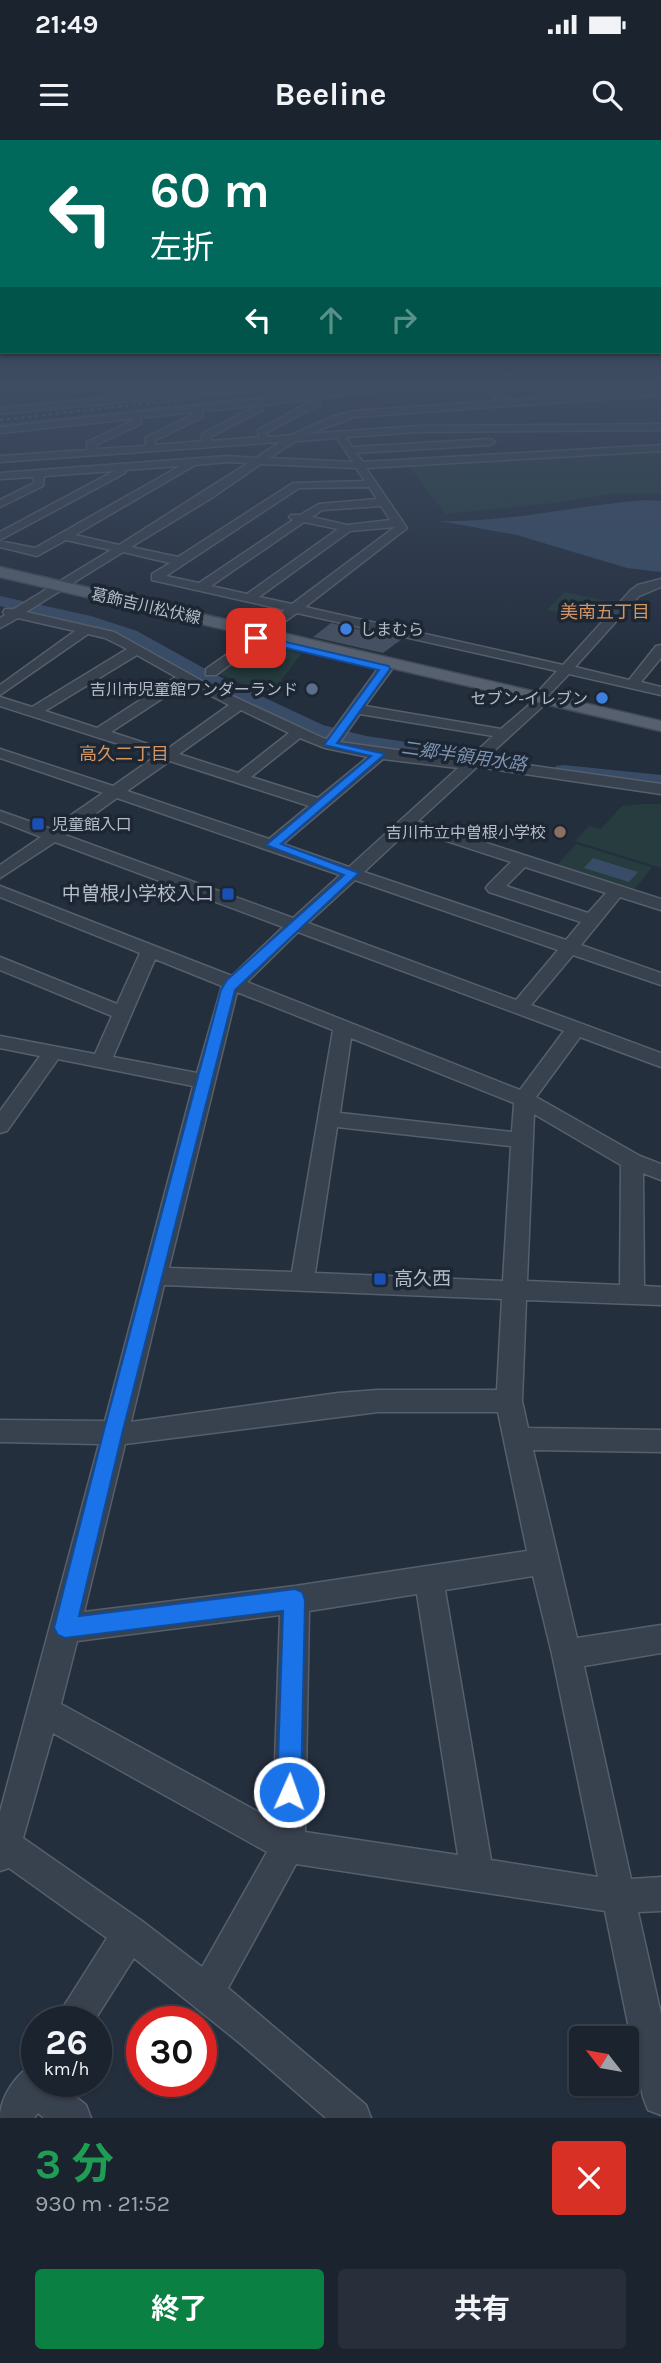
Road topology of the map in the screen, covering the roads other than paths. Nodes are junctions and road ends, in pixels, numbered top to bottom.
1 (40, 475) edge
2 (111, 475) edge
3 (172, 475) edge
4 (238, 475) edge
5 (367, 475) edge
6 (373, 484) junction
7 (385, 502) junction
8 (0, 504) edge
9 (258, 510) junction
10 (302, 519) junction
11 (398, 523) junction
12 (347, 528) junction
13 (64, 536) junction
14 (0, 537) edge
15 (0, 544) edge
16 (120, 548) junction
17 (179, 561) junction
18 (0, 572) edge
19 (0, 579) edge
20 (661, 583) edge
21 (54, 588) junction
22 (200, 588) junction
23 (248, 599) junction
24 (296, 609) junction
25 (0, 610) edge
26 (22, 610) junction
27 (0, 624) edge
28 (86, 629) junction
29 (259, 636) junction
30 (137, 649) junction
31 (661, 649) edge
32 (385, 669) junction
33 (566, 669) junction
34 (211, 672) dead end
35 (185, 677) junction
36 (633, 684) junction
37 (0, 691) edge
38 (661, 691) edge
39 (0, 701) edge
40 (538, 701) junction
41 (239, 705) junction
42 (357, 709) junction
43 (33, 712) junction
44 (661, 726) edge
45 (99, 733) junction
46 (298, 733) junction
47 (661, 733) edge
48 (504, 734) junction
49 (330, 745) junction
50 (0, 753) edge
51 (380, 754) junction
52 (167, 755) junction
53 (478, 757) junction
54 (661, 775) edge
55 (239, 779) junction
56 (661, 789) edge
57 (116, 792) junction
58 (320, 804) junction
59 (0, 816) edge
60 (407, 823) junction
61 (53, 836) junction
62 (272, 845) junction
63 (522, 860) junction
64 (0, 873) edge
65 (353, 873) junction
66 (617, 890) junction
67 (0, 891) edge
68 (661, 905) edge
69 (592, 920) junction
70 (295, 925) junction
71 (569, 948) junction
72 (150, 951) junction
73 (0, 963) edge
74 (661, 979) edge
75 (232, 983) junction
76 (519, 1008) junction
77 (122, 1013) junction
78 (343, 1027) junction
79 (576, 1029) junction
80 (0, 1042) edge
81 (52, 1053) junction
82 (661, 1060) edge
83 (101, 1062) junction
84 (204, 1081) junction
85 (524, 1099) junction
86 (327, 1119) junction
87 (0, 1126) edge
88 (522, 1140) junction
89 (632, 1161) junction
90 (661, 1172) edge
91 (155, 1276) junction
92 (302, 1282) junction
93 (513, 1290) junction
94 (632, 1294) junction
95 (661, 1296) edge
96 (509, 1401) junction
97 (0, 1431) edge
98 (113, 1434) junction
99 (518, 1439) junction
100 (661, 1441) edge
101 (543, 1561) junction
102 (429, 1580) junction
103 (295, 1600) junction
104 (65, 1628) junction
105 (661, 1639) edge
106 (567, 1654) junction
107 (44, 1711) junction
108 (288, 1846) junction
109 (2, 1848) edge
110 (477, 1874) junction
111 (661, 1894) edge
112 (616, 1896) junction
113 (130, 1933) junction
114 (208, 1992) junction
115 (84, 2006) edge
116 (26, 2097) edge
117 (50, 2097) edge
118 (661, 2097) edge
119 (13, 2118) edge
120 (73, 2118) edge
121 (354, 2118) edge

1 - 8 street
2 - 14 street
3 - 13 street
4 - 16 street
5 - 6 street
6 - 7 street
6 - 9 street
7 - 10 street
7 - 11 street
9 - 10 street
9 - 17 street
10 - 12 street
10 - 22 street
11 - 12 street
11 - 24 street
12 - 23 street
13 - 15 street
13 - 16 street
16 - 17 street
16 - 21 street
17 - 22 street
18 - 21 main road, 葛飾吉川松伏線
19 - 21 main road, 葛飾吉川松伏線
20 - 33 street
21 - 26 street
21 - 29 main road, 葛飾吉川松伏線
22 - 23 street
23 - 24 street
24 - 29 street
24 - 33 street
25 - 26 street
26 - 27 street
26 - 28 street
28 - 30 street
28 - 37 street
29 - 32 main road, 葛飾吉川松伏線
29 - 34 street
29 - 40 main road, 葛飾吉川松伏線
30 - 35 street
30 - 43 street
31 - 36 street
32 - 40 main road, 葛飾吉川松伏線
32 - 42 street
33 - 36 street
33 - 40 street
35 - 41 street
35 - 45 street
36 - 38 street
39 - 43 street
40 - 44 main road, 葛飾吉川松伏線
40 - 47 main road, 葛飾吉川松伏線
40 - 48 street
41 - 46 street
41 - 52 street
42 - 48 street
42 - 49 street
43 - 45 street
45 - 52 street
46 - 49 street
46 - 55 street
48 - 53 street
49 - 51 street
50 - 57 street
51 - 53 street
51 - 58 street
52 - 55 street
52 - 57 street
53 - 54 street
53 - 56 street
53 - 60 street
55 - 58 street
57 - 61 street
57 - 62 street
58 - 62 street
59 - 61 street
60 - 63 street
60 - 65 street
61 - 64 street
61 - 70 street
62 - 65 street
63 - 66 street
63 - 69 street
65 - 70 street
65 - 71 street
66 - 68 street
66 - 69 street
67 - 72 street
69 - 71 street
70 - 75 street
70 - 76 street
71 - 74 street
71 - 76 street
72 - 75 street
72 - 77 street
73 - 77 street
75 - 78 street
75 - 84 street
76 - 79 street
77 - 83 street
78 - 85 street
78 - 86 street
79 - 82 street
79 - 85 street
80 - 81 street
81 - 83 street
81 - 87 street
83 - 84 street
84 - 91 street
85 - 88 street
85 - 89 street
86 - 88 street
86 - 92 street
88 - 93 street
89 - 90 street
89 - 94 street
91 - 92 street
91 - 98 street
92 - 93 street
93 - 94 street
93 - 96 street
94 - 95 street
96 - 98 street
96 - 99 street
97 - 98 street
98 - 104 street
99 - 100 street
99 - 101 street
101 - 102 street
101 - 106 street
102 - 103 street
102 - 110 street
103 - 104 street
103 - 108 street
104 - 107 street
105 - 106 street
106 - 112 street
107 - 108 street
107 - 109 street
108 - 110 street
108 - 114 street
109 - 113 street
110 - 112 street
111 - 112 street
112 - 118 street
113 - 114 street
113 - 115 street
114 - 121 street
116 - 119 street
117 - 120 street

